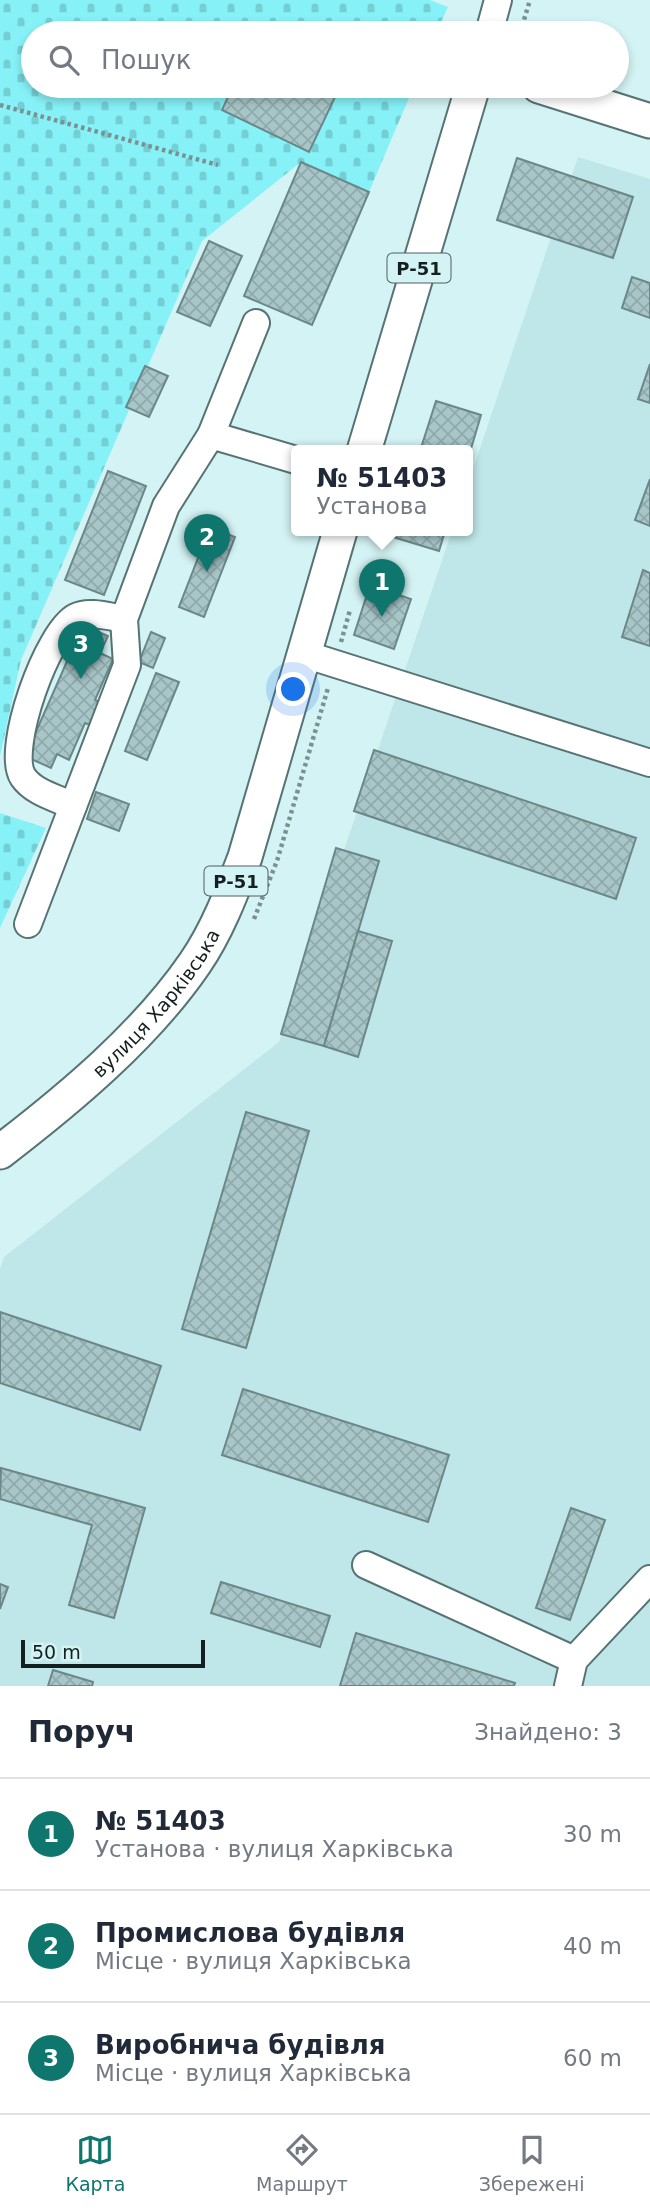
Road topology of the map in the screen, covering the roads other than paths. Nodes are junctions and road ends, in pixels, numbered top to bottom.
1 (498, 0) edge
2 (492, 21) edge
3 (469, 98) edge
4 (577, 98) edge
5 (650, 121) edge
6 (257, 323) dead end
7 (211, 435) junction
8 (367, 445) edge
9 (291, 459) edge
10 (339, 536) edge
11 (124, 619) junction
12 (304, 654) junction
13 (650, 763) edge
14 (73, 806) junction
15 (28, 924) dead end
16 (0, 1152) edge
17 (366, 1566) dead end
18 (650, 1579) edge
19 (575, 1660) junction
20 (568, 1686) edge

1 - 2 street
3 - 8 main road, Р-51
4 - 5 main road
6 - 7 street
7 - 9 street
7 - 11 street
10 - 12 main road, вулиця Харківська / Р-51
11 - 14 street
11 - 14 street
12 - 13 street
12 - 16 main road, вулиця Харківська / Р-51
14 - 15 street
17 - 19 street
18 - 19 street
19 - 20 street

